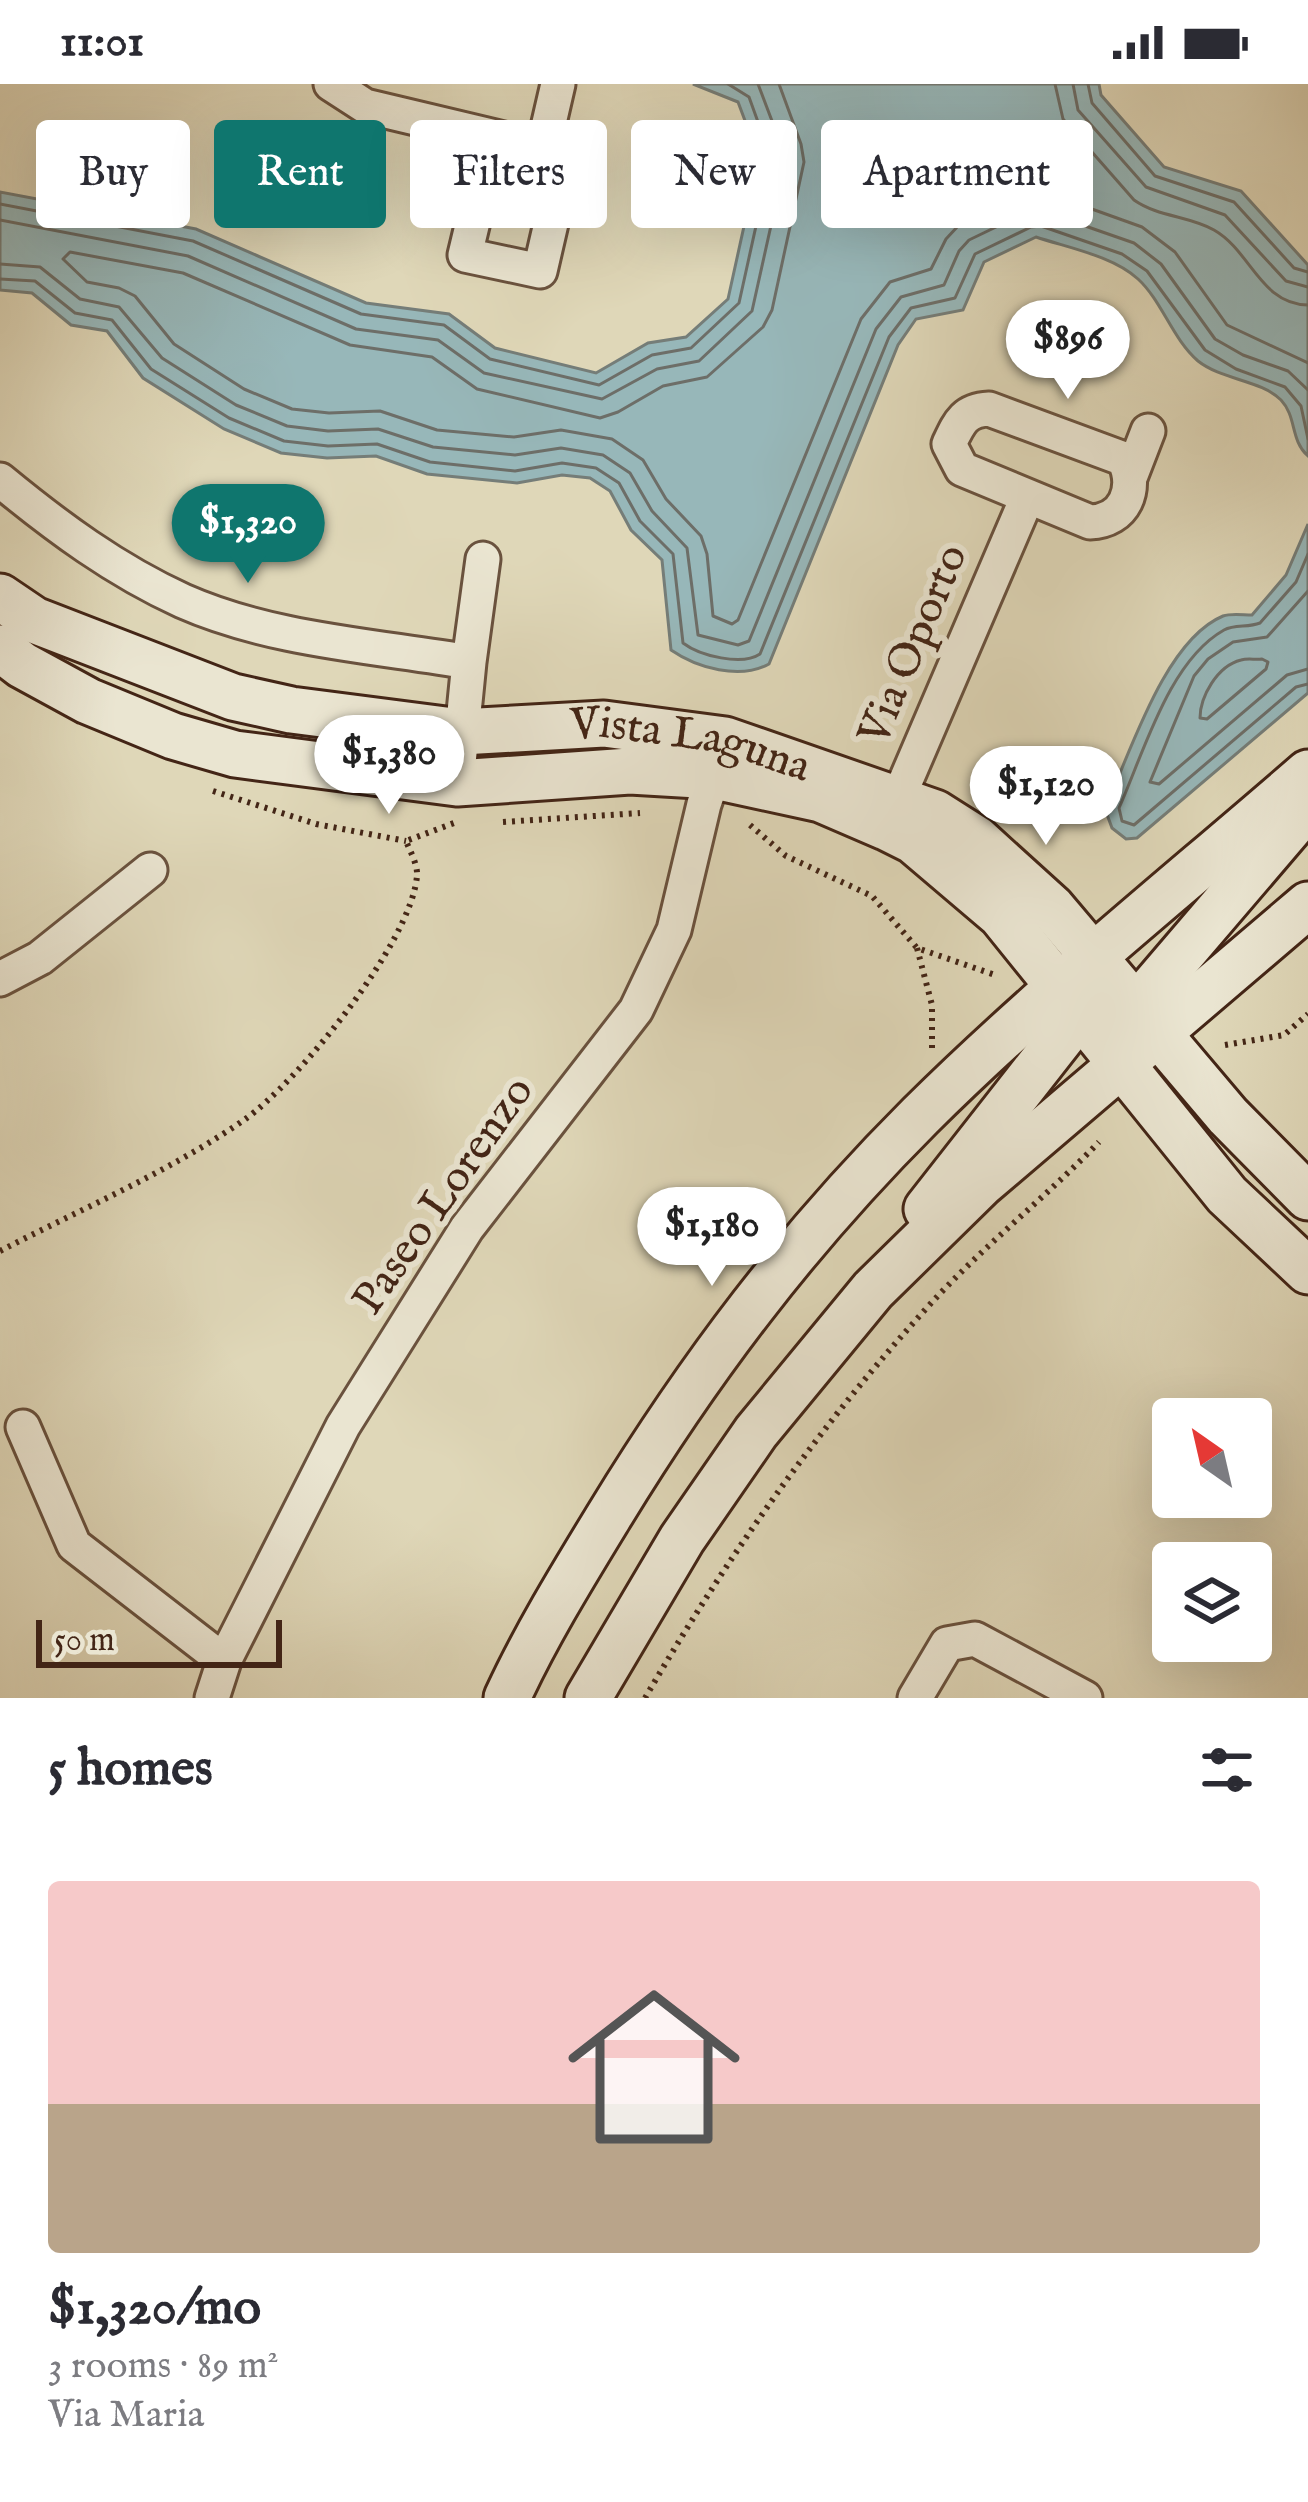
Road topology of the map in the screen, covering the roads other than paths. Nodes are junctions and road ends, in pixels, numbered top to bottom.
1 (331, 84) edge
2 (558, 84) edge
3 (421, 120) edge
4 (550, 120) edge
5 (472, 228) edge
6 (550, 228) edge
7 (1148, 431) dead end
8 (1131, 476) junction
9 (0, 480) edge
10 (1027, 498) junction
11 (483, 559) dead end
12 (0, 597) edge
13 (0, 648) edge
14 (469, 662) junction
15 (461, 732) junction
16 (714, 773) junction
17 (1308, 773) edge
18 (457, 802) junction
19 (1308, 806) edge
20 (892, 812) junction
21 (150, 869) dead end
22 (1308, 904) edge
23 (0, 979) edge
24 (1125, 993) junction
25 (1091, 1028) junction
26 (1308, 1197) edge
27 (906, 1256) junction
28 (1308, 1271) edge
29 (22, 1427) dead end
30 (224, 1661) junction
31 (212, 1698) edge
32 (507, 1698) edge
33 (588, 1698) edge
34 (916, 1698) edge
35 (1085, 1698) edge

1 - 3 street
2 - 4 street
5 - 6 street
7 - 8 street
8 - 10 street
8 - 10 street
9 - 14 street
10 - 20 street, Via Oporto
11 - 14 street
12 - 15 street, Vista Laguna
13 - 18 street, Vista Laguna
14 - 15 street
15 - 16 street, Vista Laguna
15 - 18 street
16 - 18 street, Vista Laguna
16 - 20 street, Vista Laguna
16 - 30 street, Paseo Lorenzo
17 - 24 street
19 - 24 street
20 - 24 street, Vista Laguna
20 - 25 street, Vista Laguna
21 - 23 street
22 - 24 street
24 - 25 street
24 - 25 street
24 - 26 street, Vista Laguna
25 - 27 street
25 - 27 street
25 - 28 street, Vista Laguna
25 - 32 street
27 - 33 street
29 - 30 street
30 - 31 street, Paseo Lorenzo
34 - 35 street

